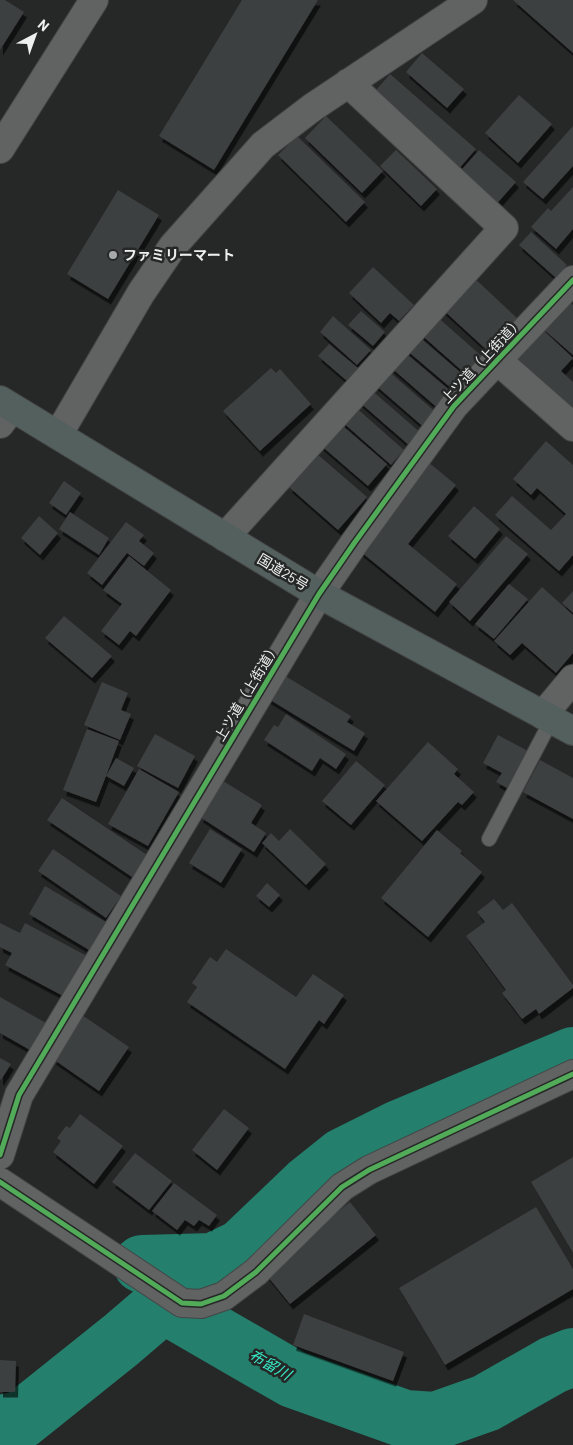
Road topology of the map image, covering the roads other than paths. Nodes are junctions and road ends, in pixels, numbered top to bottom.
1 (94, 0) edge
2 (473, 0) edge
3 (348, 83) junction
4 (0, 149) edge
5 (573, 280) edge
6 (497, 360) junction
7 (4, 411) edge
8 (573, 427) edge
9 (58, 435) junction
10 (225, 537) junction
11 (319, 594) junction
12 (573, 679) edge
13 (556, 722) edge
14 (489, 839) dead end
15 (573, 1074) edge
16 (3, 1146) edge
17 (0, 1182) edge

1 - 4 street
2 - 3 street
3 - 9 street
3 - 10 street
5 - 6 street, 上ツ道（上街道）
6 - 8 street
6 - 11 street, 上ツ道（上街道）
7 - 9 highway, 国道25号
9 - 10 highway, 国道25号
10 - 11 highway, 国道25号
11 - 13 highway, 国道25号
11 - 16 street, 上ツ道（上街道）
12 - 13 street
13 - 14 lane
15 - 17 street

